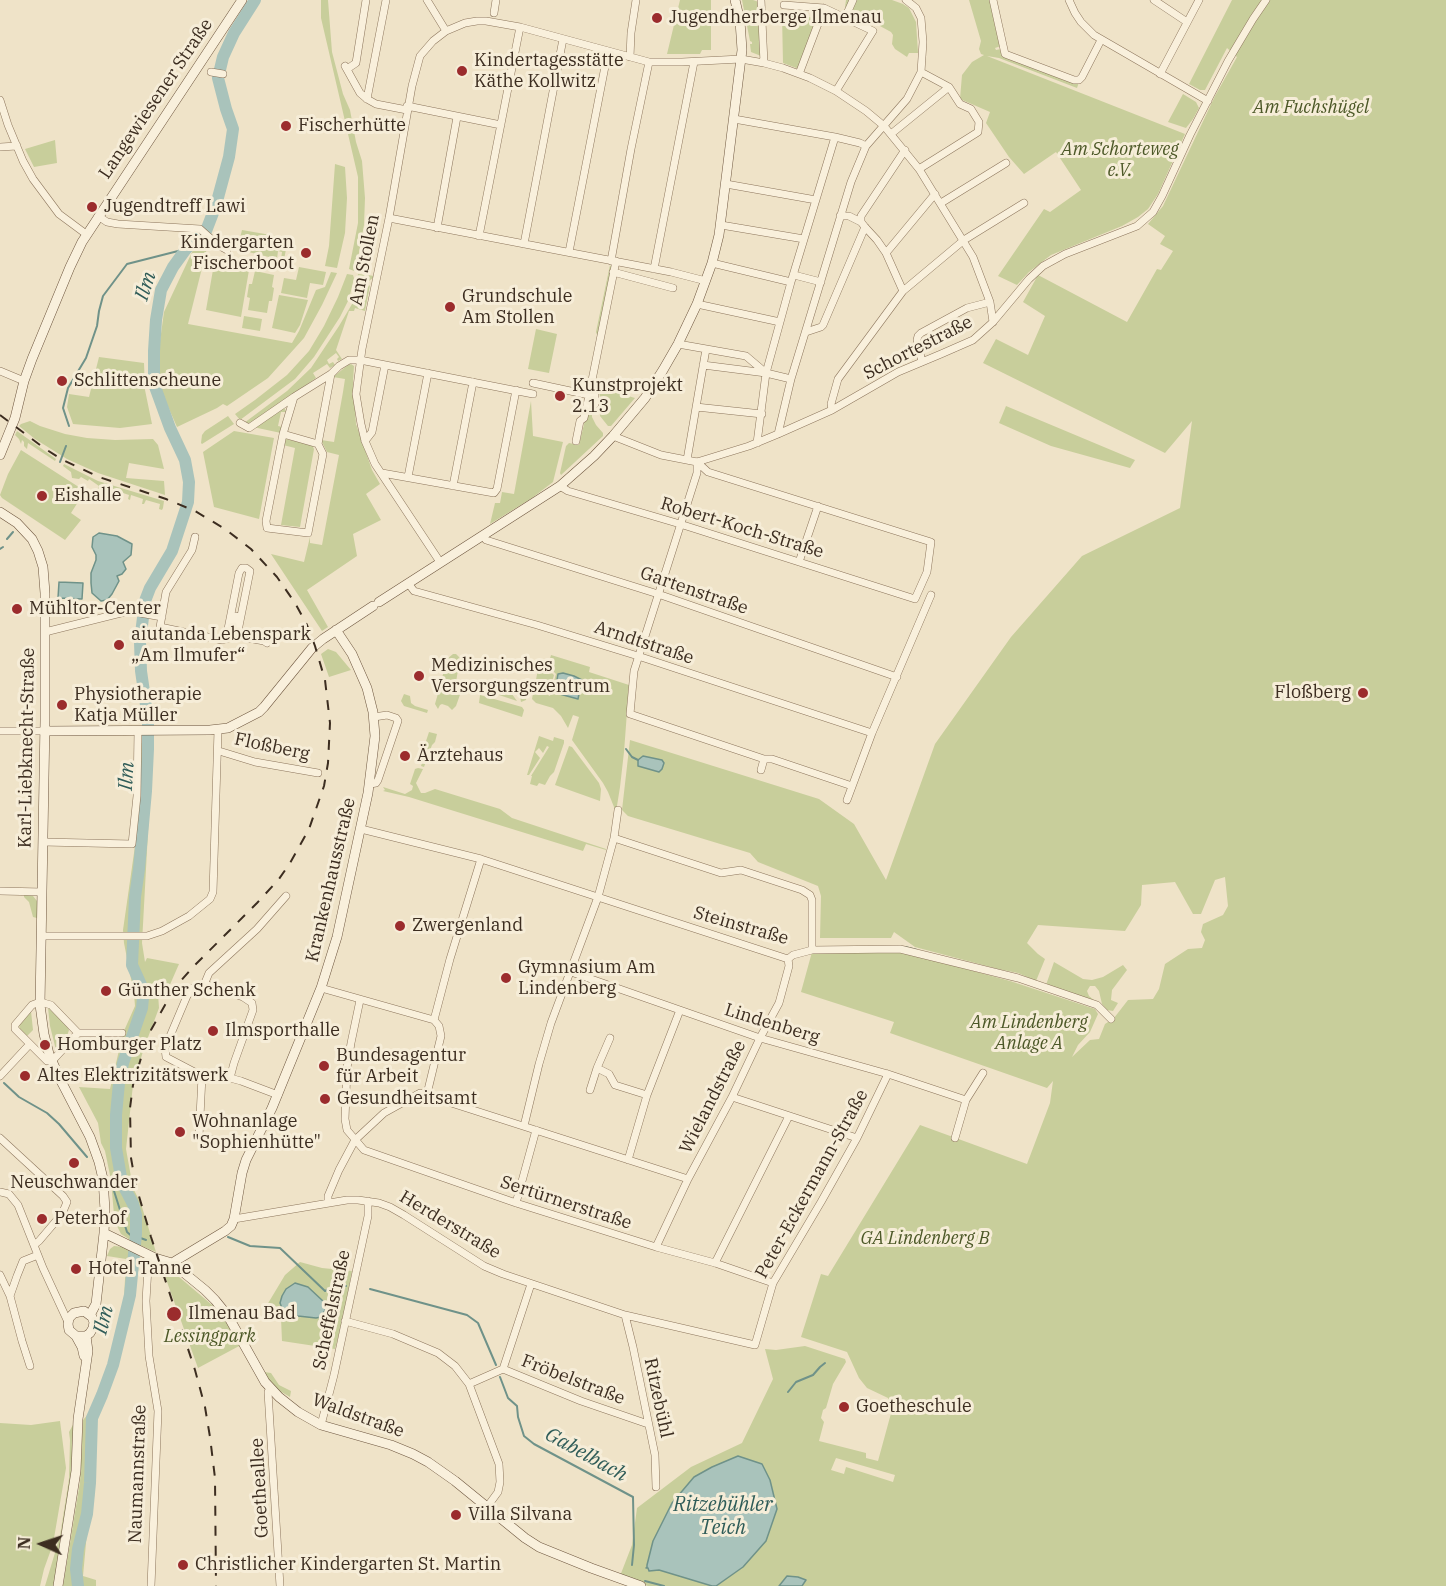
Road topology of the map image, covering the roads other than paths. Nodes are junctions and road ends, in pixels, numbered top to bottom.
1 (241, 0) edge
2 (366, 0) edge
3 (386, 0) edge
4 (427, 0) edge
5 (496, 0) edge
6 (636, 0) edge
7 (735, 0) edge
8 (761, 0) edge
9 (854, 0) edge
10 (907, 0) edge
11 (993, 0) edge
12 (1069, 0) edge
13 (1154, 0) edge
14 (1199, 0) edge
15 (1266, 0) edge
16 (784, 5) dead end
17 (825, 8) junction
18 (494, 13) dead end
19 (845, 18) junction
20 (1187, 22) junction
21 (520, 27) junction
22 (446, 31) junction
23 (563, 39) junction
24 (1101, 40) junction
25 (608, 51) junction
26 (630, 57) junction
27 (741, 59) junction
28 (649, 62) junction
29 (694, 62) junction
30 (764, 63) junction
31 (211, 72) dead end
32 (921, 72) junction
33 (223, 74) dead end
34 (799, 74) junction
35 (1160, 74) junction
36 (949, 87) junction
37 (836, 91) junction
38 (367, 99) junction
39 (0, 100) edge
40 (1208, 101) junction
41 (407, 108) junction
42 (457, 117) junction
43 (734, 119) junction
44 (501, 125) junction
45 (884, 126) junction
46 (891, 134) junction
47 (834, 137) junction
48 (17, 146) junction
49 (866, 146) junction
50 (0, 147) edge
51 (905, 150) junction
52 (1006, 163) dead end
53 (920, 169) junction
54 (726, 184) junction
55 (935, 194) junction
56 (816, 200) junction
57 (941, 203) junction
58 (1024, 203) dead end
59 (98, 216) junction
60 (840, 216) junction
61 (389, 218) junction
62 (863, 224) junction
63 (721, 225) junction
64 (437, 228) junction
65 (86, 234) junction
66 (479, 236) junction
67 (804, 239) junction
68 (964, 240) junction
69 (525, 244) junction
70 (227, 249) dead end
71 (569, 252) junction
72 (886, 254) junction
73 (613, 261) junction
74 (712, 263) junction
75 (644, 267) junction
76 (654, 269) junction
77 (613, 272) junction
78 (792, 279) junction
79 (642, 280) junction
80 (706, 281) junction
81 (821, 282) junction
82 (673, 288) dead end
83 (903, 291) junction
84 (990, 302) junction
85 (697, 304) junction
86 (993, 321) junction
87 (780, 322) junction
88 (806, 332) junction
89 (678, 344) junction
90 (706, 349) junction
91 (360, 360) junction
92 (922, 362) junction
93 (385, 365) junction
94 (703, 365) junction
95 (0, 371) edge
96 (766, 373) junction
97 (331, 374) junction
98 (428, 374) junction
99 (791, 379) junction
100 (24, 381) junction
101 (473, 382) junction
102 (533, 383) dead end
103 (591, 385) junction
104 (516, 390) junction
105 (533, 394) dead end
106 (589, 395) junction
107 (294, 397) junction
108 (596, 404) dead end
109 (696, 407) junction
110 (832, 410) junction
111 (762, 414) junction
112 (240, 423) dead end
113 (283, 434) junction
114 (778, 434) junction
115 (613, 436) junction
116 (3, 441) edge
117 (365, 441) junction
118 (576, 441) dead end
119 (758, 443) junction
120 (318, 444) junction
121 (0, 455) edge
122 (687, 460) junction
123 (697, 462) junction
124 (382, 473) junction
125 (408, 477) junction
126 (453, 486) junction
127 (560, 486) junction
128 (818, 507) junction
129 (0, 512) edge
130 (680, 524) junction
131 (483, 536) junction
132 (195, 537) dead end
133 (440, 562) junction
134 (800, 562) junction
135 (408, 583) junction
136 (658, 594) junction
137 (932, 595) dead end
138 (236, 616) dead end
139 (162, 617) junction
140 (336, 630) junction
141 (45, 632) junction
142 (232, 637) junction
143 (267, 643) dead end
144 (638, 656) junction
145 (897, 677) junction
146 (374, 717) junction
147 (218, 730) junction
148 (0, 731) edge
149 (45, 731) junction
150 (144, 731) junction
151 (872, 733) junction
152 (219, 751) junction
153 (764, 759) junction
154 (761, 770) dead end
155 (318, 773) dead end
156 (370, 784) junction
157 (852, 786) junction
158 (847, 800) dead end
159 (618, 810) dead end
160 (361, 829) junction
161 (614, 838) junction
162 (43, 842) junction
163 (480, 859) junction
164 (0, 891) edge
165 (42, 892) junction
166 (286, 896) dead end
167 (598, 897) junction
168 (45, 936) junction
169 (812, 950) junction
170 (788, 959) junction
171 (571, 972) junction
172 (204, 985) junction
173 (321, 988) junction
174 (360, 1000) junction
175 (40, 1002) junction
176 (680, 1010) junction
177 (1111, 1018) dead end
178 (434, 1020) junction
179 (78, 1033) junction
180 (122, 1033) dead end
181 (610, 1038) dead end
182 (760, 1038) junction
183 (29, 1045) junction
184 (52, 1061) junction
185 (597, 1068) junction
186 (983, 1073) dead end
187 (888, 1074) junction
188 (0, 1076) edge
189 (202, 1076) junction
190 (230, 1078) junction
191 (590, 1090) dead end
192 (427, 1094) junction
193 (278, 1095) junction
194 (647, 1095) junction
195 (732, 1097) junction
196 (966, 1100) junction
197 (789, 1116) junction
198 (524, 1126) junction
199 (536, 1130) junction
200 (857, 1137) junction
201 (0, 1138) edge
202 (955, 1138) dead end
203 (355, 1140) junction
204 (252, 1148) junction
205 (628, 1160) junction
206 (688, 1179) junction
207 (0, 1192) edge
208 (368, 1201) junction
209 (328, 1203) junction
210 (516, 1203) junction
211 (234, 1219) junction
212 (104, 1233) junction
213 (34, 1245) junction
214 (657, 1247) junction
215 (38, 1255) junction
216 (151, 1256) junction
217 (172, 1263) junction
218 (715, 1263) junction
219 (0, 1275) edge
220 (774, 1283) junction
221 (531, 1284) junction
222 (10, 1296) junction
223 (87, 1313) junction
224 (625, 1315) junction
225 (345, 1321) junction
226 (68, 1322) junction
227 (81, 1336) junction
228 (755, 1345) joint
229 (30, 1366) dead end
230 (503, 1369) junction
231 (469, 1384) junction
232 (270, 1388) junction
233 (648, 1424) junction
234 (321, 1425) junction
235 (656, 1487) dead end
236 (487, 1507) junction
237 (58, 1586) edge
238 (151, 1586) edge
239 (280, 1586) edge
240 (641, 1586) edge

1 - 59 street, Langewiesener Straße
2 - 38 street
3 - 38 street
4 - 22 street
5 - 18 street
6 - 26 street
7 - 27 street
8 - 30 street
9 - 19 street
10 - 32 street
11 - 24 street
12 - 24 street
13 - 20 street
14 - 20 street
15 - 40 street, Schortestraße
16 - 17 street
17 - 19 street
17 - 34 street
19 - 37 street
20 - 35 street
21 - 22 street, Am Stollen
21 - 23 street, Am Stollen
21 - 44 street
22 - 41 street, Am Stollen
23 - 25 street, Am Stollen
23 - 69 street
24 - 35 street
25 - 26 street, Am Stollen
25 - 71 street
26 - 28 street, Am Stollen
27 - 29 street, Am Stollen
27 - 30 street, Am Stollen
27 - 43 street
28 - 29 street, Am Stollen
28 - 73 street
29 - 76 street
30 - 34 street, Am Stollen
31 - 33 street
32 - 36 street
32 - 45 street
34 - 37 street, Am Stollen
35 - 40 street
36 - 46 street
36 - 53 street
37 - 45 street, Am Stollen
38 - 41 street
39 - 48 street
40 - 86 street, Schortestraße
41 - 42 street
41 - 61 street, Am Stollen
42 - 44 street
42 - 64 street
43 - 47 street
43 - 54 street
44 - 66 street
45 - 46 street, Am Stollen
45 - 49 street
46 - 51 street, Am Stollen
47 - 49 street
47 - 56 street
48 - 50 street
48 - 65 street
49 - 60 street
51 - 53 street, Am Stollen
51 - 62 street
52 - 57 street
53 - 55 street, Am Stollen
54 - 56 street
54 - 63 street
55 - 57 street, Am Stollen
55 - 72 street
56 - 67 street
57 - 68 street, Am Stollen
58 - 68 street
59 - 65 street, Langewiesener Straße
59 - 70 street
60 - 62 street
60 - 81 street
61 - 64 street
61 - 91 street, Am Stollen
62 - 72 street
62 - 88 street
63 - 67 street
63 - 74 street
64 - 66 street
65 - 100 street, Langewiesener Straße
66 - 69 street
67 - 78 street
68 - 83 street
68 - 84 street, Am Stollen
69 - 71 street
71 - 73 street
72 - 83 street
73 - 75 street
73 - 77 street
74 - 78 street
74 - 80 street
75 - 76 street
75 - 79 street
76 - 80 street
77 - 79 street
77 - 103 street
78 - 81 street
78 - 87 street
79 - 82 street
80 - 85 street
81 - 88 street
83 - 110 street
84 - 86 street, Am Stollen
84 - 92 street
85 - 87 street
85 - 89 street
86 - 92 street, Schortestraße
87 - 96 street
88 - 99 street
89 - 90 street
89 - 115 street
90 - 94 street
90 - 96 street
91 - 93 street
91 - 97 street
91 - 117 street, Am Stollen
92 - 110 street, Schortestraße
93 - 98 street
93 - 117 street
94 - 96 street
94 - 109 street
95 - 100 street
96 - 99 street
96 - 111 street
97 - 107 street
97 - 120 street
98 - 101 street
98 - 125 street
99 - 114 street
100 - 116 street, Langewiesener Straße
101 - 104 street
101 - 126 street
102 - 106 street
103 - 106 street
103 - 108 street
104 - 105 street
104 - 126 street
106 - 118 street
107 - 112 street
107 - 113 street
109 - 111 street
109 - 122 street
110 - 114 street, Schortestraße
111 - 119 street
113 - 120 street
113 - 120 street
114 - 119 street, Schortestraße
115 - 122 street, Schortestraße
115 - 127 street
116 - 121 street, Langewiesener Straße
117 - 124 street, Am Stollen
119 - 123 street, Schortestraße
122 - 123 street, Schortestraße
123 - 128 street
123 - 130 street
124 - 125 street
124 - 133 street, Am Stollen
125 - 126 street
127 - 130 street, Robert-Koch-Straße
127 - 131 street
128 - 134 street
128 - 134 street, Robert-Koch-Straße
129 - 141 street, Karl-Liebknecht-Straße
130 - 134 street, Robert-Koch-Straße
130 - 136 street
131 - 133 street
131 - 136 street, Gartenstraße
132 - 139 street
133 - 135 street
135 - 140 street
135 - 144 street, Arndtstraße
136 - 144 street
136 - 145 street, Gartenstraße
137 - 145 street
138 - 142 street
139 - 141 street
139 - 142 street
140 - 146 street, Krankenhausstraße
140 - 147 street
141 - 149 street, Karl-Liebknecht-Straße
142 - 142 street
142 - 143 street
144 - 151 street, Arndtstraße
144 - 153 street
145 - 151 street
146 - 156 street, Krankenhausstraße
146 - 156 street, Krankenhausstraße
147 - 150 street
147 - 152 street
148 - 149 street
149 - 150 street
149 - 162 street, Karl-Liebknecht-Straße
150 - 162 street
151 - 157 street
152 - 155 street, Floßberg
152 - 168 street
153 - 154 street
153 - 157 street
156 - 160 street, Krankenhausstraße
157 - 158 street
159 - 161 street
160 - 163 street, Steinstraße
160 - 173 street, Krankenhausstraße
161 - 167 street
161 - 169 street
162 - 165 street, Karl-Liebknecht-Straße
163 - 167 street, Steinstraße
163 - 178 street
164 - 165 street
165 - 168 street, Karl-Liebknecht-Straße
166 - 172 street
167 - 170 street, Steinstraße
167 - 171 street
168 - 175 street, Karl-Liebknecht-Straße
169 - 170 street, Steinstraße
169 - 177 street, Steinstraße
170 - 182 street, Wielandstraße
171 - 176 street, Lindenberg
171 - 198 street
172 - 189 street
172 - 190 street
173 - 174 street
173 - 193 street, Krankenhausstraße
174 - 178 street
174 - 203 street
175 - 179 street
175 - 183 street
175 - 184 street
176 - 182 street, Lindenberg
176 - 194 street
178 - 192 street
179 - 180 street
179 - 184 street
181 - 185 street
182 - 187 street, Lindenberg
182 - 195 street, Wielandstraße
183 - 184 street
183 - 188 street
184 - 212 street
185 - 191 street
185 - 194 street
186 - 196 street
187 - 196 street, Lindenberg
187 - 200 street, Peter-Eckermann-Straße
189 - 190 street
189 - 204 street
190 - 193 street
192 - 198 street
192 - 203 street
193 - 204 street, Krankenhausstraße
194 - 205 street
195 - 197 street
195 - 206 street, Wielandstraße
196 - 202 street
197 - 200 street
197 - 218 street
198 - 199 street
199 - 205 street
199 - 210 street
200 - 220 street, Peter-Eckermann-Straße
201 - 213 street
203 - 209 street
203 - 210 street, Sertürnerstraße
204 - 211 street, Krankenhausstraße
205 - 206 street
206 - 214 street, Wielandstraße
207 - 213 street
208 - 209 street, Herderstraße
208 - 221 street, Herderstraße
208 - 225 street, Scheffelstraße
209 - 211 street, Herderstraße
210 - 214 street, Sertürnerstraße
211 - 217 street
212 - 216 street, Waldstraße
212 - 223 street
213 - 215 street
214 - 218 street, Sertürnerstraße
215 - 222 street
215 - 226 street
216 - 217 street, Waldstraße
216 - 238 street, Naumannstraße
217 - 232 street, Waldstraße
218 - 220 street, Sertürnerstraße
219 - 222 street
220 - 228 street, Peter-Eckermann-Straße
221 - 224 street, Herderstraße
221 - 230 street, Fröbelstraße
222 - 229 street
223 - 226 street
223 - 227 street
224 - 228 street, Herderstraße
224 - 233 street, Ritzebühl
225 - 231 street
225 - 234 street, Scheffelstraße
226 - 227 street
227 - 237 street
230 - 231 street
230 - 233 street, Fröbelstraße
231 - 236 street
232 - 234 street, Waldstraße
232 - 239 street, Goetheallee
233 - 235 street, Ritzebühl
234 - 236 street, Waldstraße
236 - 240 street, Waldstraße

